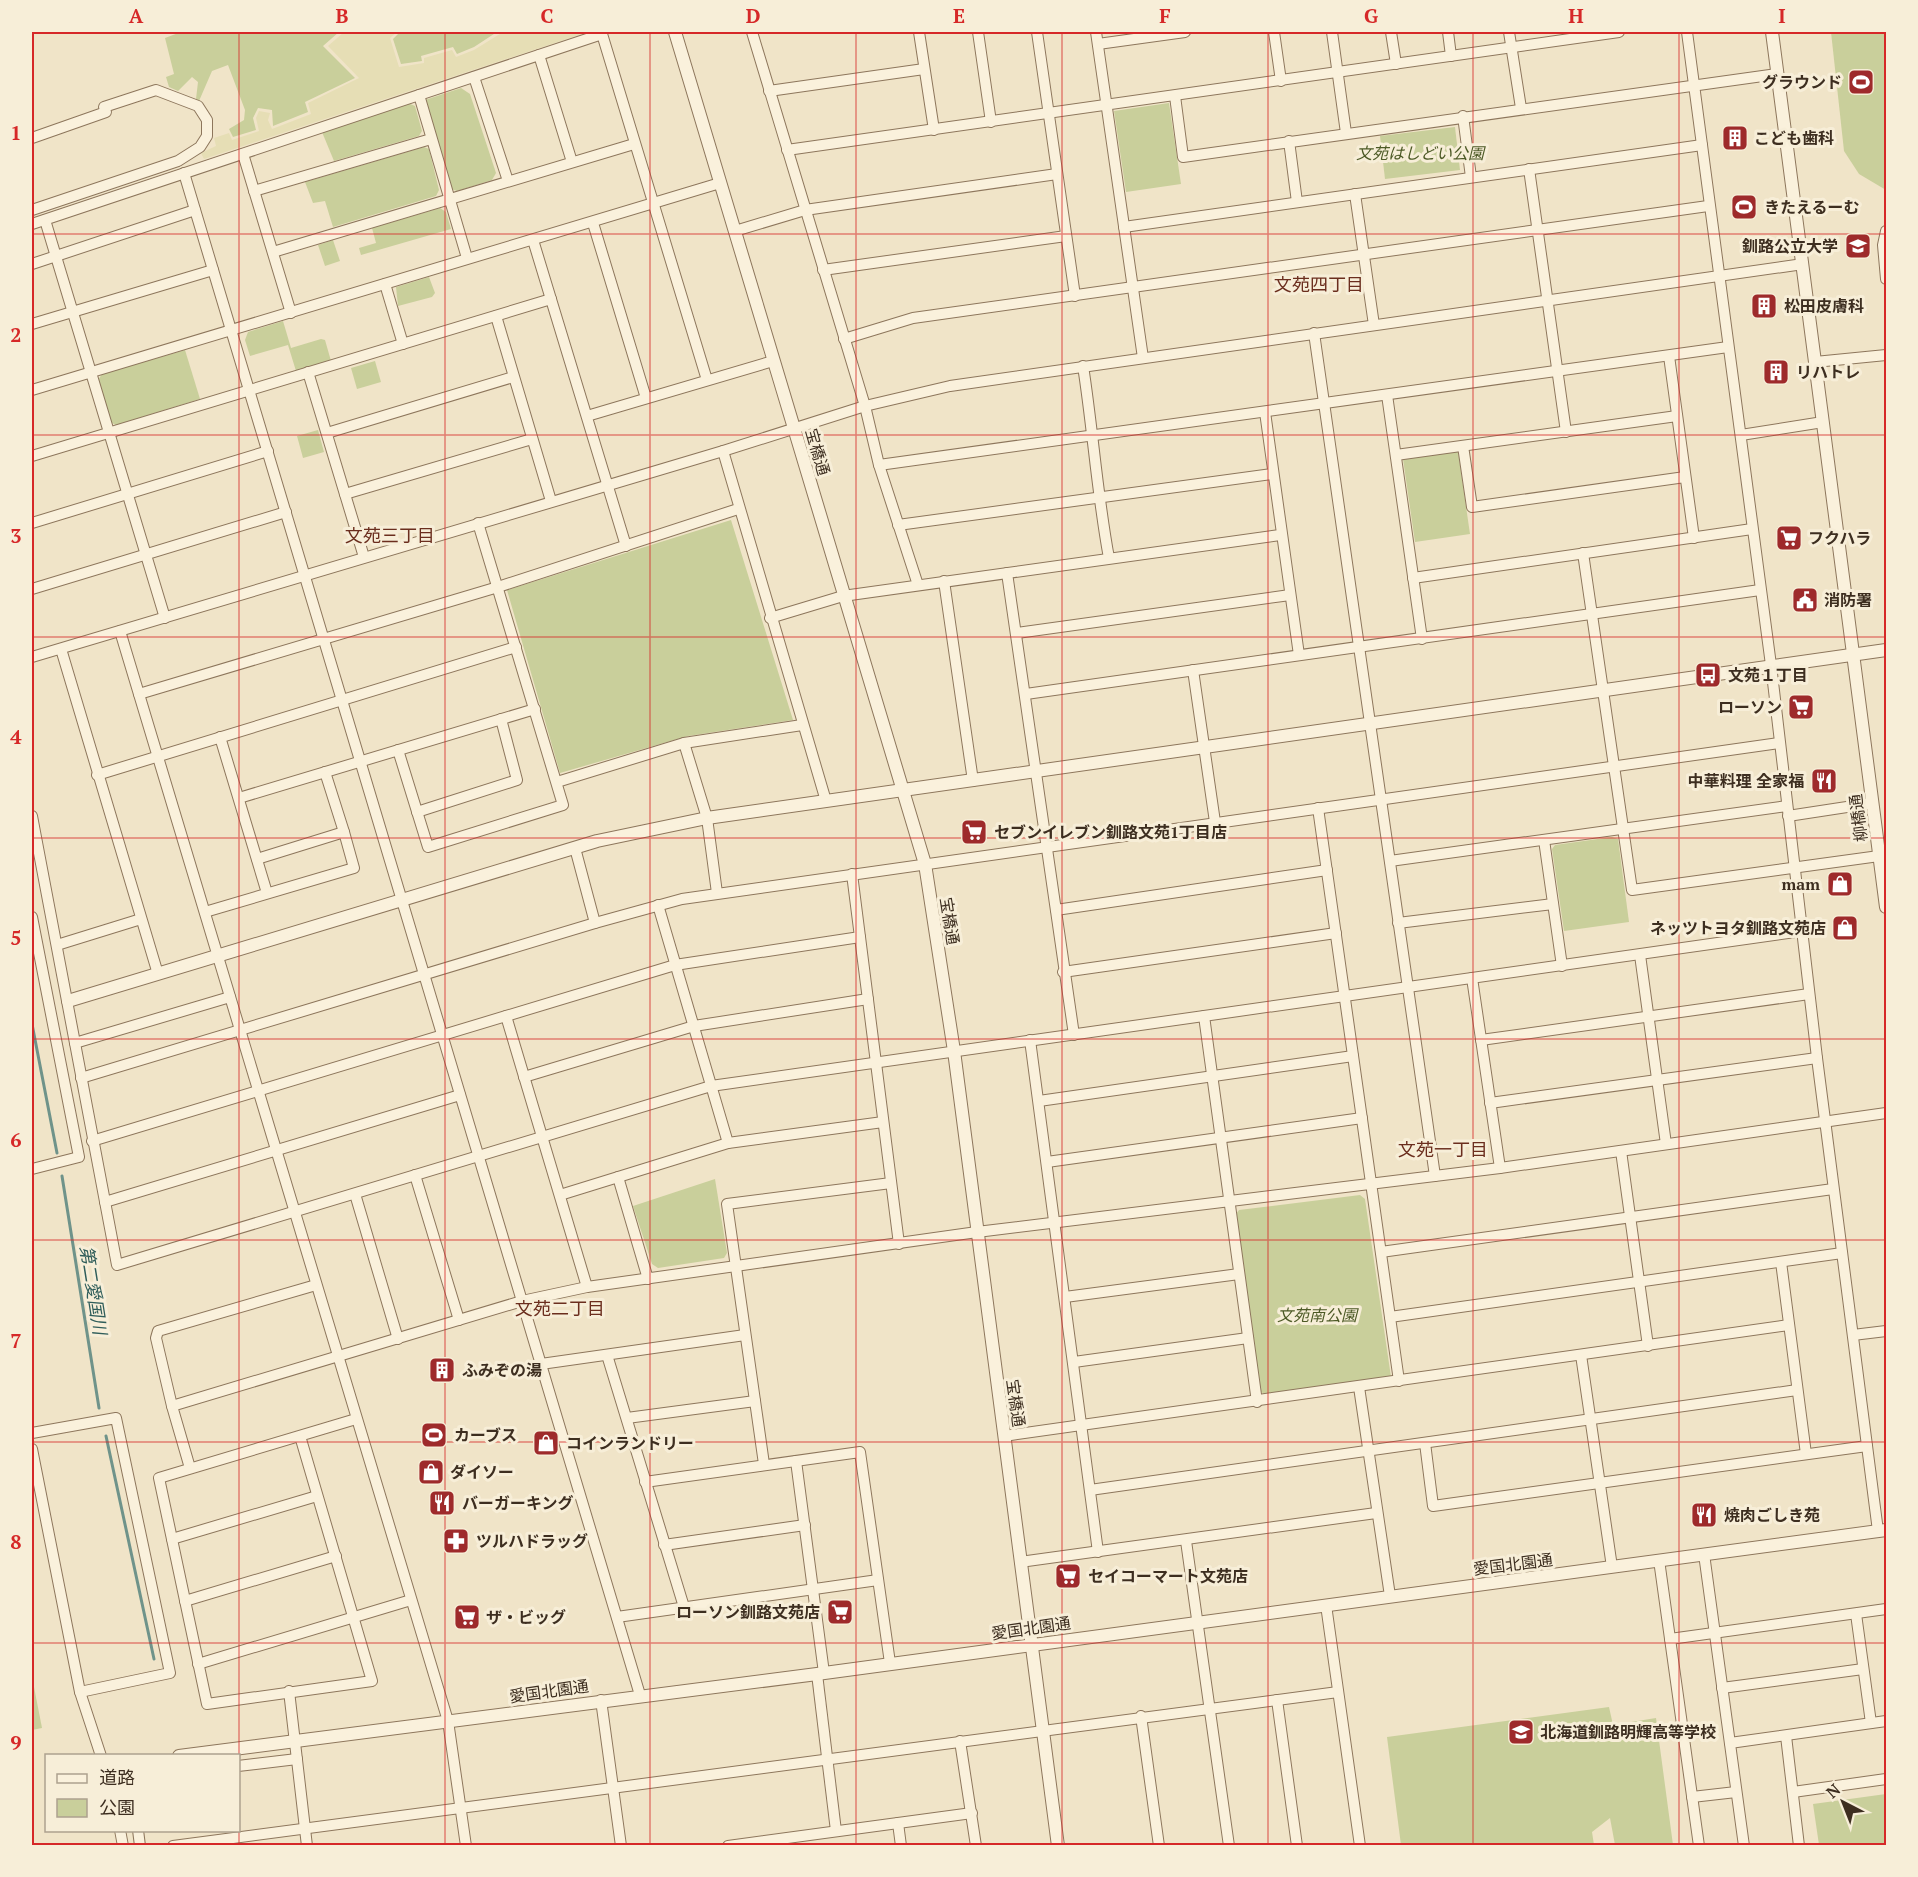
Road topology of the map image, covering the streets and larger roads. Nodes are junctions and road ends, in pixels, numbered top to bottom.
1 (675, 32) edge
2 (752, 32) edge
3 (919, 32) edge
4 (978, 32) edge
5 (1037, 32) edge
6 (1096, 32) edge
7 (1185, 32) edge
8 (1274, 32) edge
9 (1332, 32) edge
10 (1391, 32) edge
11 (1448, 32) edge
12 (1509, 32) edge
13 (1620, 32) edge
14 (1687, 32) edge
15 (1772, 32) edge
16 (1156, 34) edge
17 (1567, 35) edge
18 (1098, 45) junction
19 (1511, 47) junction
20 (539, 55) junction
21 (1451, 56) junction
22 (1396, 64) junction
23 (924, 69) junction
24 (1338, 73) junction
25 (1777, 74) junction
26 (474, 77) junction
27 (1281, 81) junction
28 (1693, 84) junction
29 (769, 91) junction
30 (418, 95) junction
31 (1175, 96) junction
32 (1106, 105) junction
33 (1521, 108) junction
34 (1048, 114) junction
35 (1462, 116) junction
36 (991, 122) junction
37 (934, 130) junction
38 (1346, 133) junction
39 (32, 138) edge
40 (431, 139) junction
41 (1289, 141) junction
42 (634, 144) junction
43 (1702, 145) junction
44 (787, 150) junction
45 (243, 154) junction
46 (572, 162) junction
47 (1529, 169) junction
48 (184, 173) junction
49 (1057, 174) junction
50 (1471, 177) junction
51 (508, 181) junction
52 (720, 183) junction
53 (254, 191) junction
54 (1355, 194) junction
55 (449, 198) junction
56 (1297, 202) junction
57 (653, 204) junction
58 (1708, 206) junction
59 (32, 210) edge
60 (195, 210) junction
61 (805, 210) junction
62 (45, 220) junction
63 (593, 223) junction
64 (32, 224) edge
65 (1124, 227) junction
66 (1538, 230) junction
67 (735, 231) junction
68 (1887, 231) edge
69 (1066, 236) junction
70 (533, 240) junction
71 (273, 252) junction
72 (1364, 254) junction
73 (56, 256) junction
74 (467, 258) junction
75 (32, 264) edge
76 (1803, 264) junction
77 (213, 270) junction
78 (823, 270) junction
79 (1718, 276) junction
80 (1887, 279) edge
81 (385, 284) junction
82 (1132, 288) junction
83 (1075, 296) junction
84 (551, 299) junction
85 (1548, 300) junction
86 (73, 312) junction
87 (291, 313) junction
88 (496, 316) junction
89 (32, 324) edge
90 (1374, 325) junction
91 (230, 330) junction
92 (1314, 333) junction
93 (844, 339) junction
94 (403, 344) junction
95 (1728, 347) junction
96 (1887, 355) edge
97 (1669, 356) junction
98 (1143, 358) junction
99 (773, 361) junction
100 (1815, 362) junction
101 (1083, 366) junction
102 (1558, 370) junction
103 (92, 372) junction
104 (308, 372) junction
105 (513, 377) junction
106 (707, 380) junction
107 (32, 390) edge
108 (249, 391) junction
109 (1387, 394) junction
110 (646, 398) junction
111 (1324, 403) junction
112 (865, 406) junction
113 (1265, 412) junction
114 (587, 416) junction
115 (1677, 416) junction
116 (1823, 422) junction
117 (794, 428) junction
118 (1566, 432) junction
119 (109, 433) junction
120 (327, 433) junction
121 (1741, 435) junction
122 (1094, 436) junction
123 (532, 439) junction
124 (1463, 446) junction
125 (268, 451) junction
126 (723, 452) junction
127 (1396, 455) junction
128 (32, 456) edge
129 (879, 465) junction
130 (1272, 474) junction
131 (1685, 477) junction
132 (608, 486) junction
133 (126, 494) junction
134 (345, 494) junction
135 (1098, 498) junction
136 (551, 501) junction
137 (738, 509) junction
138 (286, 512) junction
139 (32, 523) edge
140 (478, 523) junction
141 (898, 525) junction
142 (1752, 529) junction
143 (1280, 535) junction
144 (1694, 538) junction
145 (626, 546) junction
146 (1583, 553) junction
147 (145, 555) junction
148 (364, 556) junction
149 (1109, 558) junction
150 (1007, 573) junction
151 (304, 575) junction
152 (1413, 578) junction
153 (944, 581) junction
154 (918, 585) junction
155 (498, 587) junction
156 (32, 589) edge
157 (1760, 590) junction
158 (1290, 595) junction
159 (843, 596) junction
160 (1592, 615) junction
161 (165, 618) junction
162 (770, 618) junction
163 (120, 631) junction
164 (1017, 633) junction
165 (324, 638) junction
166 (1422, 639) junction
167 (516, 647) junction
168 (1359, 648) junction
169 (61, 649) junction
170 (1887, 650) edge
171 (1853, 654) junction
172 (1299, 655) junction
173 (32, 657) edge
174 (1770, 665) junction
175 (1193, 670) junction
176 (1602, 691) junction
177 (139, 694) junction
178 (1026, 694) junction
179 (342, 700) junction
180 (535, 709) junction
181 (501, 719) junction
182 (802, 725) junction
183 (1370, 725) junction
184 (220, 737) junction
185 (684, 743) junction
186 (1779, 743) junction
187 (1204, 747) junction
188 (398, 750) junction
189 (158, 756) junction
190 (361, 761) junction
191 (1614, 767) junction
192 (1037, 771) junction
193 (325, 772) junction
194 (97, 775) junction
195 (973, 781) junction
196 (557, 782) junction
197 (903, 790) junction
198 (239, 798) junction
199 (1381, 799) junction
200 (826, 801) junction
201 (1873, 803) junction
202 (1318, 808) junction
203 (1788, 811) junction
204 (417, 812) junction
205 (32, 816) edge
206 (707, 818) junction
207 (1215, 822) junction
208 (1622, 829) junction
209 (344, 832) junction
210 (1544, 840) junction
211 (575, 848) junction
212 (1047, 848) junction
213 (1879, 856) junction
214 (257, 859) junction
215 (1390, 861) junction
216 (925, 864) junction
217 (1794, 869) junction
218 (1327, 870) junction
219 (852, 874) junction
220 (267, 893) junction
221 (717, 893) junction
222 (402, 901) junction
223 (1553, 904) junction
224 (658, 905) junction
225 (1887, 907) edge
226 (1056, 910) junction
227 (204, 912) junction
228 (32, 917) edge
229 (141, 919) junction
230 (596, 922) junction
231 (1398, 922) junction
232 (1802, 931) junction
233 (1336, 933) junction
234 (860, 937) junction
235 (57, 945) junction
236 (1640, 955) junction
237 (218, 956) junction
238 (675, 965) junction
239 (1562, 966) junction
240 (1064, 972) junction
241 (158, 974) junction
242 (424, 975) junction
243 (1472, 978) junction
244 (1408, 987) junction
245 (1809, 994) junction
246 (1344, 995) junction
247 (230, 997) junction
248 (868, 999) junction
249 (68, 1001) junction
250 (506, 1016) junction
251 (1204, 1016) junction
252 (1648, 1016) junction
253 (693, 1026) junction
254 (240, 1031) junction
255 (1074, 1035) junction
256 (442, 1036) junction
257 (1030, 1040) junction
258 (1481, 1041) junction
259 (75, 1043) junction
260 (954, 1051) junction
261 (1353, 1056) junction
262 (1816, 1058) junction
263 (876, 1062) junction
264 (524, 1077) junction
265 (1212, 1077) junction
266 (81, 1078) junction
267 (1657, 1078) junction
268 (711, 1086) junction
269 (258, 1091) junction
270 (460, 1095) junction
271 (1039, 1101) junction
272 (1490, 1102) junction
273 (1887, 1113) edge
274 (1362, 1118) junction
275 (884, 1122) junction
276 (1825, 1122) junction
277 (543, 1136) junction
278 (1221, 1138) junction
279 (92, 1141) junction
280 (728, 1143) junction
281 (1666, 1144) junction
282 (1621, 1150) junction
283 (276, 1151) junction
284 (479, 1156) junction
285 (1047, 1162) junction
286 (1500, 1168) junction
287 (32, 1169) edge
288 (415, 1175) junction
289 (1435, 1176) junction
290 (618, 1177) junction
291 (891, 1183) junction
292 (1371, 1185) junction
293 (1833, 1190) junction
294 (355, 1194) junction
295 (560, 1195) junction
296 (1229, 1202) junction
297 (105, 1203) junction
298 (295, 1212) junction
299 (1630, 1218) junction
300 (1056, 1223) junction
301 (977, 1232) junction
302 (899, 1244) junction
303 (1380, 1252) junction
304 (1842, 1253) junction
305 (1781, 1262) junction
306 (735, 1267) junction
307 (1239, 1274) junction
308 (648, 1279) junction
309 (1639, 1282) junction
310 (316, 1285) junction
311 (587, 1287) junction
312 (1065, 1297) junction
313 (522, 1301) junction
314 (1390, 1317) junction
315 (459, 1320) junction
316 (1789, 1325) junction
317 (1887, 1331) edge
318 (745, 1335) junction
319 (1853, 1335) junction
320 (1248, 1338) junction
321 (398, 1339) junction
322 (1648, 1346) junction
323 (607, 1355) junction
324 (1581, 1355) junction
325 (338, 1357) junction
326 (1074, 1362) junction
327 (541, 1364) junction
328 (1399, 1381) junction
329 (1359, 1387) junction
330 (1797, 1390) junction
331 (755, 1401) junction
332 (1257, 1402) junction
333 (172, 1406) junction
334 (627, 1418) junction
335 (356, 1419) junction
336 (1591, 1419) junction
337 (1082, 1425) junction
338 (32, 1433) edge
339 (300, 1436) junction
340 (1004, 1436) junction
341 (1425, 1443) junction
342 (1867, 1446) junction
343 (32, 1449) edge
344 (1367, 1450) junction
345 (1806, 1454) junction
346 (796, 1461) junction
347 (764, 1464) junction
348 (190, 1468) junction
349 (645, 1482) junction
350 (1599, 1482) junction
351 (1090, 1490) junction
352 (317, 1496) junction
353 (1376, 1514) junction
354 (804, 1525) junction
355 (1882, 1531) edge
356 (172, 1539) junction
357 (1186, 1541) junction
358 (664, 1545) junction
359 (1098, 1552) junction
360 (1704, 1554) junction
361 (336, 1556) junction
362 (1659, 1560) junction
363 (1020, 1562) junction
364 (1612, 1567) junction
365 (878, 1580) junction
366 (813, 1589) junction
367 (1390, 1596) junction
368 (411, 1600) junction
369 (185, 1601) junction
370 (1326, 1605) junction
371 (684, 1607) junction
372 (1887, 1609) edge
373 (1856, 1614) junction
374 (355, 1616) junction
375 (617, 1617) junction
376 (1198, 1621) junction
377 (1715, 1633) junction
378 (1670, 1639) junction
379 (1031, 1646) junction
380 (890, 1663) junction
381 (198, 1664) junction
382 (1863, 1669) junction
383 (821, 1673) junction
384 (1722, 1688) junction
385 (289, 1691) junction
386 (80, 1692) junction
387 (1338, 1692) junction
388 (640, 1695) junction
389 (601, 1700) junction
390 (1277, 1700) junction
391 (1211, 1708) junction
392 (1141, 1716) junction
393 (448, 1720) junction
394 (1887, 1721) edge
395 (1870, 1724) junction
396 (1042, 1730) junction
397 (1786, 1736) junction
398 (295, 1741) junction
399 (960, 1741) junction
400 (1730, 1743) junction
401 (101, 1754) edge
402 (187, 1754) edge
403 (826, 1758) junction
404 (297, 1759) junction
405 (240, 1766) edge
406 (1887, 1779) edge
407 (613, 1787) junction
408 (1736, 1792) junction
409 (1793, 1792) junction
410 (1692, 1797) junction
411 (460, 1809) junction
412 (972, 1813) junction
413 (898, 1823) junction
414 (305, 1828) junction
415 (836, 1831) junction
416 (766, 1843) edge
417 (172, 1845) edge
418 (307, 1845) edge
419 (466, 1845) edge
420 (621, 1845) edge
421 (728, 1845) edge
422 (901, 1845) edge
423 (976, 1845) edge
424 (1058, 1845) edge
425 (1159, 1845) edge
426 (1228, 1845) edge
427 (1297, 1845) edge
428 (1360, 1845) edge
429 (1699, 1845) edge
430 (1744, 1845) edge
431 (1799, 1845) edge

1 - 52 street, 宝橋通
2 - 29 street
3 - 23 street
4 - 36 street
5 - 34 street
6 - 18 street
7 - 16 street
8 - 27 street
9 - 24 street
10 - 22 street
11 - 21 street
12 - 19 street
13 - 17 street
14 - 28 street
15 - 25 street, 柳橋通
16 - 18 street
17 - 19 street
18 - 32 street
19 - 21 street
19 - 33 street
20 - 26 street
20 - 42 street
20 - 46 street
21 - 22 street
22 - 24 street
23 - 29 street
23 - 37 street
24 - 27 street
24 - 38 street
25 - 28 street
25 - 76 street, 柳橋通
26 - 30 street
26 - 51 street
27 - 31 street
28 - 33 street
28 - 43 street
29 - 44 street
30 - 40 street
30 - 45 street
31 - 32 street
31 - 41 street
32 - 34 street
32 - 65 street
33 - 35 street
34 - 36 street
34 - 49 street
35 - 38 street
35 - 50 street
36 - 37 street
37 - 44 street
38 - 41 street
39 - 59 street
40 - 53 street
40 - 55 street
41 - 56 street
42 - 46 street
42 - 57 street
43 - 47 street
43 - 58 street
44 - 61 street
45 - 48 street
45 - 53 street
46 - 51 street
47 - 50 street
47 - 66 street
48 - 60 street
48 - 62 street
49 - 61 street
49 - 69 street
50 - 54 street
51 - 55 street
52 - 57 street
52 - 67 street, 宝橋通
53 - 71 street
54 - 56 street
54 - 72 street
55 - 71 street
55 - 74 street
56 - 65 street
57 - 63 street
57 - 106 street
58 - 66 street
58 - 79 street
60 - 73 street
60 - 77 street
61 - 67 street
61 - 78 street
62 - 64 street
62 - 73 street
63 - 70 street
63 - 110 street
65 - 82 street
66 - 72 street
66 - 85 street
67 - 99 street, 宝橋通
68 - 80 street
69 - 78 street
69 - 83 street
70 - 74 street
70 - 84 street
71 - 87 street
72 - 82 street
72 - 90 street
73 - 75 street
73 - 86 street
74 - 81 street
76 - 79 street
76 - 100 street, 柳橋通
77 - 86 street
77 - 91 street
78 - 93 street
79 - 85 street
79 - 95 street
81 - 87 street
81 - 94 street
82 - 83 street
82 - 98 street
83 - 93 street
84 - 88 street
84 - 114 street
85 - 90 street
85 - 102 street
86 - 89 street
86 - 103 street
87 - 91 street
88 - 94 street
88 - 105 street
90 - 92 street
91 - 103 street
91 - 108 street
92 - 98 street
92 - 111 street
93 - 112 street
94 - 104 street
95 - 97 street
95 - 121 street
96 - 100 street
97 - 102 street
97 - 115 street
98 - 101 street
99 - 106 street
99 - 117 street, 宝橋通
100 - 116 street, 柳橋通
101 - 112 street
101 - 122 street
102 - 109 street
102 - 118 street
103 - 107 street
103 - 119 street
104 - 108 street
104 - 120 street
105 - 120 street
105 - 123 street
106 - 110 street
108 - 119 street
108 - 125 street
109 - 111 street
109 - 127 street
110 - 114 street
111 - 113 street
111 - 168 street
112 - 117 street
112 - 129 street
113 - 122 street
113 - 130 street
114 - 132 street
115 - 118 street
115 - 131 street
116 - 121 street
116 - 171 street, 柳橋通
117 - 126 street
117 - 159 street, 宝橋通
118 - 124 street
119 - 128 street
119 - 133 street
120 - 134 street
121 - 142 street
122 - 129 street
122 - 135 street
123 - 134 street
123 - 136 street
124 - 127 street
124 - 131 street
125 - 133 street
125 - 138 street
126 - 132 street
126 - 137 street
127 - 152 street
129 - 141 street
130 - 135 street
130 - 143 street
131 - 144 street
132 - 136 street
132 - 145 street
133 - 139 street
133 - 147 street
134 - 148 street
135 - 141 street
135 - 149 street
136 - 140 street
137 - 145 street
137 - 162 street
138 - 147 street
138 - 151 street
140 - 148 street
140 - 155 street
141 - 154 street
142 - 144 street
142 - 157 street
143 - 149 street
143 - 158 street
144 - 146 street
145 - 155 street
146 - 152 street
146 - 160 street
147 - 156 street
147 - 161 street
148 - 151 street
149 - 150 street
150 - 153 street
150 - 164 street
151 - 161 street
151 - 165 street
152 - 166 street
153 - 154 street
153 - 195 street
154 - 159 street
155 - 165 street
155 - 167 street
157 - 160 street
157 - 174 street
158 - 164 street
158 - 172 street
159 - 162 street
159 - 197 street, 宝橋通
160 - 166 street
160 - 176 street
161 - 163 street
162 - 182 street
163 - 169 street
163 - 177 street
164 - 178 street
165 - 177 street
165 - 179 street
166 - 168 street
167 - 179 street
167 - 180 street
168 - 172 street
168 - 183 street
169 - 173 street
169 - 194 street
170 - 171 street
171 - 174 street
171 - 201 street, 柳橋通
172 - 175 street
174 - 176 street
174 - 186 street
175 - 178 street
175 - 187 street
176 - 183 street
176 - 191 street
177 - 189 street
178 - 192 street
179 - 184 street
179 - 190 street
180 - 181 street
180 - 196 street
181 - 188 street
181 - 204 street
182 - 185 street
182 - 200 street
183 - 187 street
183 - 199 street
184 - 189 street
184 - 198 street
185 - 196 street
185 - 206 street
186 - 191 street
186 - 203 street
187 - 192 street
187 - 207 street
188 - 190 street
188 - 204 street
189 - 194 street
189 - 227 street
190 - 193 street
190 - 222 street
191 - 199 street
191 - 208 street
192 - 195 street
192 - 212 street
193 - 198 street
193 - 209 street
194 - 229 street
195 - 197 street
196 - 204 street
197 - 200 street
197 - 216 street, 宝橋通
198 - 214 street
199 - 202 street
199 - 215 street
200 - 206 street
201 - 203 street
201 - 213 street, 柳橋通
202 - 207 street
202 - 218 street
203 - 208 street
203 - 217 street
205 - 235 street
206 - 211 street
206 - 221 street
207 - 212 street
208 - 210 street
208 - 217 street
209 - 214 street
209 - 220 street
210 - 215 street
210 - 223 street
211 - 222 street
211 - 230 street
212 - 216 street
212 - 226 street
213 - 217 street
213 - 225 street, 柳橋通
214 - 220 street
215 - 231 street
216 - 219 street
216 - 260 street, 宝橋通
217 - 232 street
218 - 226 street
218 - 233 street
219 - 221 street
219 - 234 street
220 - 227 street
221 - 224 street
222 - 237 street
222 - 242 street
223 - 231 street
223 - 239 street
224 - 230 street
224 - 238 street
226 - 240 street
227 - 237 street
228 - 287 street
229 - 235 street
229 - 241 street
230 - 242 street
231 - 244 street
232 - 236 street
232 - 245 street
233 - 240 street
233 - 246 street
234 - 238 street
234 - 248 street
235 - 249 street
236 - 239 street
236 - 252 street
237 - 241 street
237 - 247 street
238 - 250 street
238 - 253 street
239 - 243 street
240 - 255 street
241 - 249 street
242 - 254 street
242 - 256 street
243 - 244 street
243 - 258 street
244 - 246 street
244 - 289 street
245 - 252 street
245 - 262 street
246 - 251 street
246 - 261 street
247 - 254 street
247 - 259 street
248 - 253 street
248 - 263 street
249 - 259 street
250 - 256 street
250 - 264 street
251 - 255 street
251 - 265 street
252 - 258 street
252 - 267 street
253 - 264 street
253 - 268 street
254 - 266 street
254 - 269 street
255 - 257 street
256 - 269 street
256 - 270 street
257 - 260 street
257 - 271 street
258 - 272 street
259 - 266 street
260 - 263 street
260 - 301 street, 宝橋通
261 - 265 street
261 - 274 street
262 - 267 street
262 - 276 street
263 - 268 street
263 - 275 street
264 - 277 street
265 - 271 street
265 - 278 street
266 - 279 street
267 - 272 street
267 - 281 street
268 - 277 street
268 - 280 street
269 - 279 street
269 - 283 street
270 - 283 street
270 - 284 street
271 - 285 street
272 - 286 street
273 - 276 street
274 - 278 street
274 - 292 street
275 - 280 street
275 - 291 street
276 - 281 street
276 - 293 street
277 - 284 street
277 - 295 street
278 - 285 street
278 - 296 street
279 - 297 street
280 - 290 street
281 - 282 street
282 - 286 street
282 - 299 street
283 - 297 street
283 - 298 street
284 - 288 street
284 - 313 street
285 - 300 street
286 - 289 street
288 - 294 street
288 - 315 street
289 - 292 street
290 - 295 street
290 - 308 street
291 - 302 street
291 - 306 street
292 - 296 street
292 - 303 street
293 - 299 street
293 - 304 street
294 - 298 street
294 - 321 street
295 - 311 street
296 - 300 street
296 - 307 street
297 - 298 street
298 - 310 street
299 - 303 street
299 - 309 street
300 - 301 street
300 - 312 street
301 - 302 street
301 - 340 street, 宝橋通
302 - 306 street
303 - 314 street
304 - 305 street
304 - 319 street
305 - 309 street
305 - 316 street
306 - 308 street
306 - 318 street
307 - 312 street
307 - 320 street
308 - 311 street
309 - 314 street
309 - 322 street
310 - 325 street
310 - 333 street
311 - 313 street
312 - 326 street
313 - 315 street
313 - 327 street
314 - 328 street
315 - 321 street
316 - 322 street
316 - 330 street
317 - 319 street
318 - 323 street
318 - 331 street
319 - 342 street
320 - 326 street
320 - 332 street
321 - 325 street
322 - 324 street
323 - 327 street
323 - 334 street
324 - 328 street
324 - 336 street
325 - 333 street
325 - 335 street
326 - 337 street
327 - 375 street
328 - 329 street
329 - 332 street
329 - 344 street
330 - 336 street
330 - 345 street
331 - 334 street
331 - 347 street
332 - 337 street
333 - 348 street
334 - 349 street
335 - 339 street
335 - 368 street
336 - 341 street
336 - 350 street
337 - 340 street
337 - 351 street
338 - 386 street
339 - 348 street
339 - 352 street
340 - 363 street, 宝橋通
341 - 344 street
341 - 350 street
342 - 345 street
342 - 355 street
343 - 386 street
344 - 351 street
344 - 353 street
345 - 350 street
346 - 347 street
346 - 354 street
346 - 365 street
347 - 349 street
348 - 356 street
349 - 358 street
350 - 364 street
351 - 359 street
352 - 356 street
352 - 361 street
353 - 357 street
353 - 367 street
354 - 358 street
354 - 366 street
355 - 360 street, 愛国北園通
356 - 369 street
357 - 359 street
357 - 376 street
358 - 371 street
359 - 363 street
360 - 362 street, 愛国北園通
360 - 377 street
361 - 369 street
361 - 374 street
362 - 364 street, 愛国北園通
362 - 378 street
363 - 379 street, 宝橋通
364 - 367 street, 愛国北園通
365 - 366 street
365 - 380 street
366 - 371 street
366 - 383 street
367 - 370 street, 愛国北園通
368 - 374 street
368 - 393 street
369 - 381 street
370 - 376 street, 愛国北園通
370 - 387 street
371 - 375 street
372 - 373 street
373 - 377 street
373 - 382 street
374 - 381 street
374 - 385 street
375 - 388 street
376 - 379 street, 愛国北園通
376 - 391 street
377 - 378 street
377 - 384 street
378 - 410 street
379 - 380 street, 愛国北園通
379 - 396 street, 宝橋通
380 - 383 street, 愛国北園通
381 - 385 street
382 - 384 street
382 - 395 street
383 - 388 street, 愛国北園通
383 - 403 street
384 - 400 street
385 - 398 street
386 - 401 street
387 - 390 street
387 - 428 street
388 - 389 street, 愛国北園通
389 - 393 street, 愛国北園通
389 - 407 street
390 - 391 street
390 - 427 street
391 - 392 street
391 - 426 street
392 - 396 street
392 - 425 street
393 - 398 street, 愛国北園通
393 - 411 street
394 - 395 street
395 - 397 street
396 - 399 street
396 - 424 street, 宝橋通
397 - 400 street
397 - 409 street
398 - 402 street, 愛国北園通
398 - 404 street
399 - 403 street
399 - 412 street
400 - 408 street
403 - 407 street
403 - 415 street
404 - 405 street
404 - 414 street
406 - 409 street
407 - 411 street
407 - 420 street
408 - 410 street
408 - 430 street
409 - 431 street
410 - 429 street
411 - 414 street
411 - 419 street
412 - 413 street
412 - 423 street
413 - 415 street
413 - 422 street
414 - 417 street
414 - 418 street
415 - 416 street
416 - 421 street

